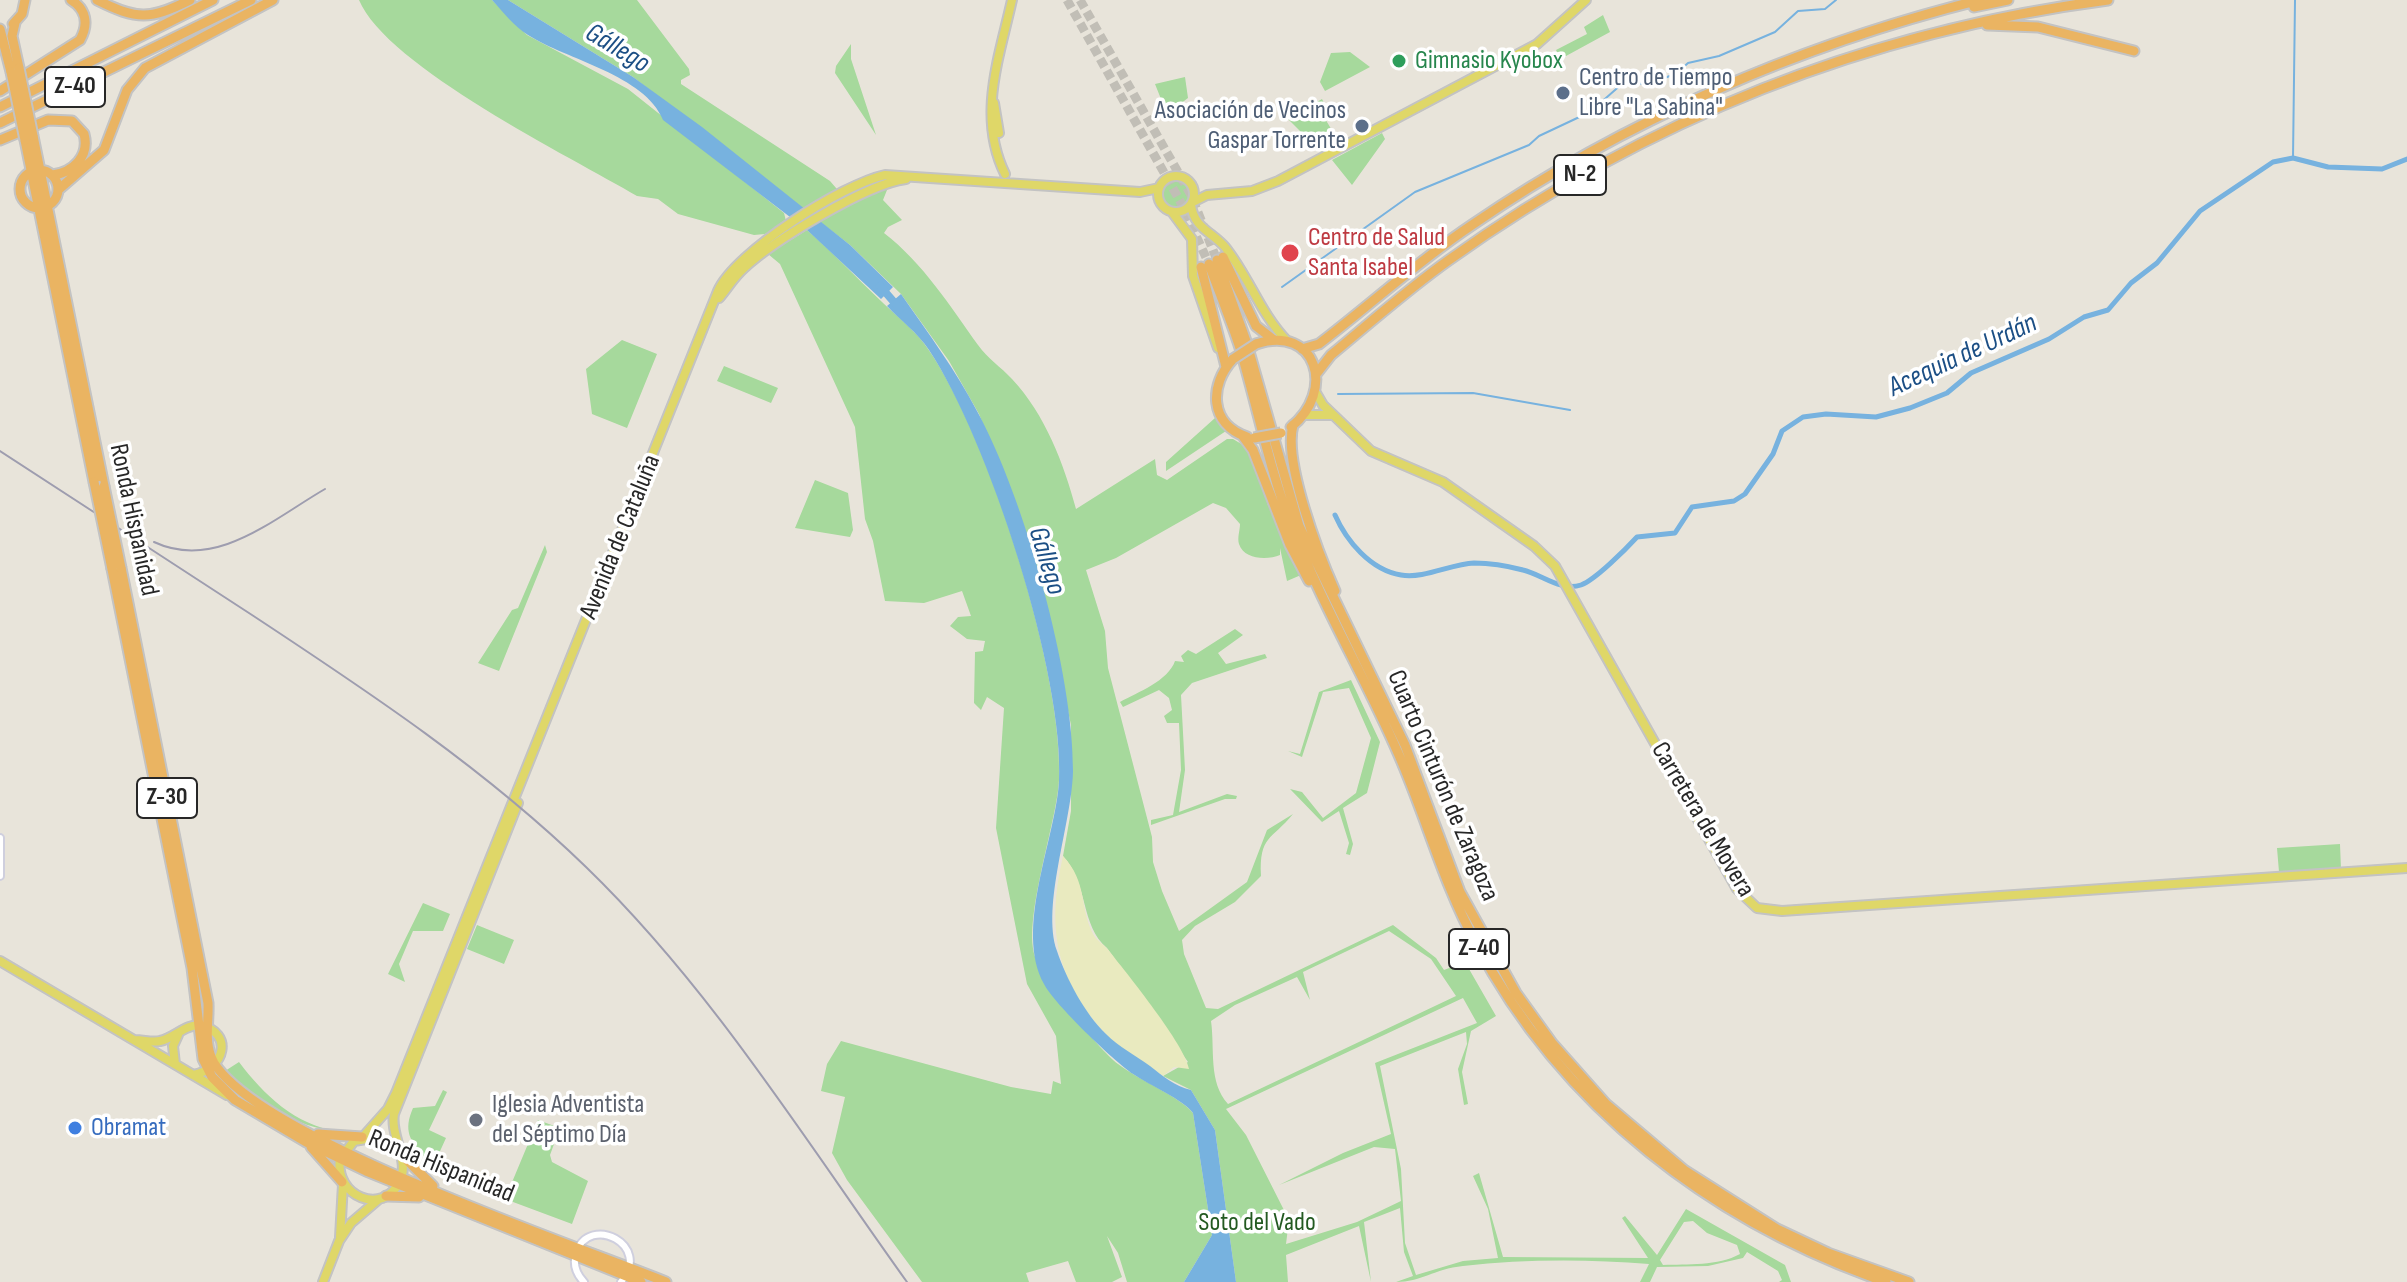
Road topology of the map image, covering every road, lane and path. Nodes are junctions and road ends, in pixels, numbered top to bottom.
1 (37, 0) edge
2 (71, 0) edge
3 (97, 0) edge
4 (190, 0) edge
5 (201, 0) edge
6 (213, 0) edge
7 (251, 0) edge
8 (272, 0) edge
9 (1012, 0) edge
10 (1586, 0) edge
11 (1980, 0) edge
12 (2008, 0) edge
13 (2108, 0) edge
14 (24, 4) edge
15 (1920, 18) junction
16 (15, 23) junction
17 (1964, 25) junction
18 (0, 28) edge
19 (144, 35) junction
20 (150, 50) junction
21 (2134, 51) dead end
22 (15, 70) junction
23 (0, 91) edge
24 (0, 107) edge
25 (0, 123) edge
26 (0, 140) edge
27 (35, 171) junction
28 (1005, 173) junction
29 (52, 175) junction
30 (991, 182) junction
31 (1021, 184) junction
32 (1159, 188) junction
33 (1193, 188) junction
34 (58, 190) junction
35 (1140, 192) junction
36 (1207, 195) junction
37 (1159, 200) junction
38 (1192, 204) junction
39 (43, 207) junction
40 (1172, 212) junction
41 (1212, 262) junction
42 (1274, 340) junction
43 (1287, 341) junction
44 (1302, 349) junction
45 (1224, 369) junction
46 (1317, 373) junction
47 (1316, 393) junction
48 (1304, 415) junction
49 (1335, 416) junction
50 (1293, 425) junction
51 (1242, 435) junction
52 (1340, 633) junction
53 (1361, 653) junction
54 (527, 772) junction
55 (0, 838) edge
56 (2407, 868) edge
57 (0, 876) edge
58 (0, 961) edge
59 (202, 1027) junction
60 (178, 1034) junction
61 (134, 1040) junction
62 (175, 1064) junction
63 (212, 1068) junction
64 (192, 1075) junction
65 (235, 1100) junction
66 (309, 1137) junction
67 (363, 1137) junction
68 (398, 1152) junction
69 (342, 1155) junction
70 (400, 1180) junction
71 (343, 1183) junction
72 (439, 1196) junction
73 (383, 1197) junction
74 (339, 1241) junction
75 (577, 1251) junction
76 (625, 1275) edge
77 (323, 1282) edge
78 (584, 1282) edge
79 (641, 1282) edge
80 (666, 1282) edge
81 (1886, 1282) edge
82 (1909, 1282) edge

1 - 14 highway
2 - 23 highway
3 - 4 highway
5 - 19 highway
6 - 19 highway
7 - 20 highway
8 - 20 highway, Z-40
8 - 34 highway
9 - 28 main road
10 - 36 main road
11 - 15 highway
12 - 15 highway, N-2
13 - 17 highway, N-2
14 - 16 highway
15 - 44 highway, N-2
16 - 18 highway, Ronda Hispanidad / Z-30
16 - 22 highway, Ronda Hispanidad / Z-30
17 - 21 highway
17 - 46 highway, N-2
18 - 22 highway, Ronda Hispanidad / Z-30
19 - 24 highway, Z-40
20 - 25 highway, Z-40
22 - 27 highway, Ronda Hispanidad / Z-30, bridge
26 - 29 highway
27 - 29 highway
27 - 39 highway, Ronda Hispanidad / Z-30
27 - 39 highway
28 - 30 main road
28 - 30 main road, Avenida de Cataluña
28 - 31 main road
28 - 31 main road, Avenida de Cataluña
29 - 34 highway
30 - 54 main road, Avenida de Cataluña
31 - 35 main road, Avenida de Cataluña
32 - 33 main road
32 - 35 main road
32 - 37 main road
33 - 36 main road
33 - 38 main road
34 - 39 highway
35 - 37 main road
36 - 38 main road
37 - 40 main road
38 - 40 main road
38 - 43 main road
39 - 59 highway, Ronda Hispanidad / Z-30, bridge
40 - 45 main road
41 - 42 highway
41 - 45 highway
41 - 52 highway, Z-40
41 - 53 highway, Cuarto Cinturón de Zaragoza / Z-40
42 - 43 highway
42 - 45 highway, bridge
43 - 44 highway
44 - 46 highway
45 - 51 highway
46 - 47 highway
47 - 48 highway
47 - 49 main road, Carretera de Movera
48 - 49 main road
48 - 50 highway
49 - 56 main road, Carretera de Movera
50 - 51 highway, bridge
50 - 53 highway
51 - 52 highway
52 - 81 highway, Z-40
53 - 82 highway, Cuarto Cinturón de Zaragoza / Z-40
54 - 67 main road, Avenida de Cataluña
54 - 68 main road, Avenida de Cataluña
55 - 57 street
58 - 61 main road, Ronda Hispanidad
59 - 60 main road
59 - 63 highway, Ronda Hispanidad / Z-30
59 - 63 main road, Ronda Hispanidad
60 - 61 main road
60 - 62 main road
61 - 62 main road, Ronda Hispanidad
62 - 64 main road, Ronda Hispanidad
63 - 64 main road
63 - 65 highway, Ronda Hispanidad / Z-30
63 - 66 highway, Ronda Hispanidad / Z-30
64 - 65 main road, Ronda Hispanidad
65 - 66 highway, Ronda Hispanidad / Z-30
66 - 67 highway
66 - 69 highway, Ronda Hispanidad / Z-30
66 - 71 highway
67 - 68 main road
67 - 69 main road, Avenida de Cataluña
68 - 70 main road, Avenida de Cataluña
68 - 72 highway
69 - 70 highway, Ronda Hispanidad / Z-30
69 - 71 main road
70 - 72 highway, Ronda Hispanidad / Z-30
70 - 73 main road
71 - 73 main road
71 - 74 main road
72 - 73 highway
72 - 75 highway, Ronda Hispanidad / Z-30
73 - 74 main road
74 - 77 main road
75 - 76 highway, Ronda Hispanidad / Z-30
75 - 76 street
75 - 78 street
76 - 79 highway, Ronda Hispanidad / Z-30
76 - 80 highway, Ronda Hispanidad / Z-30

